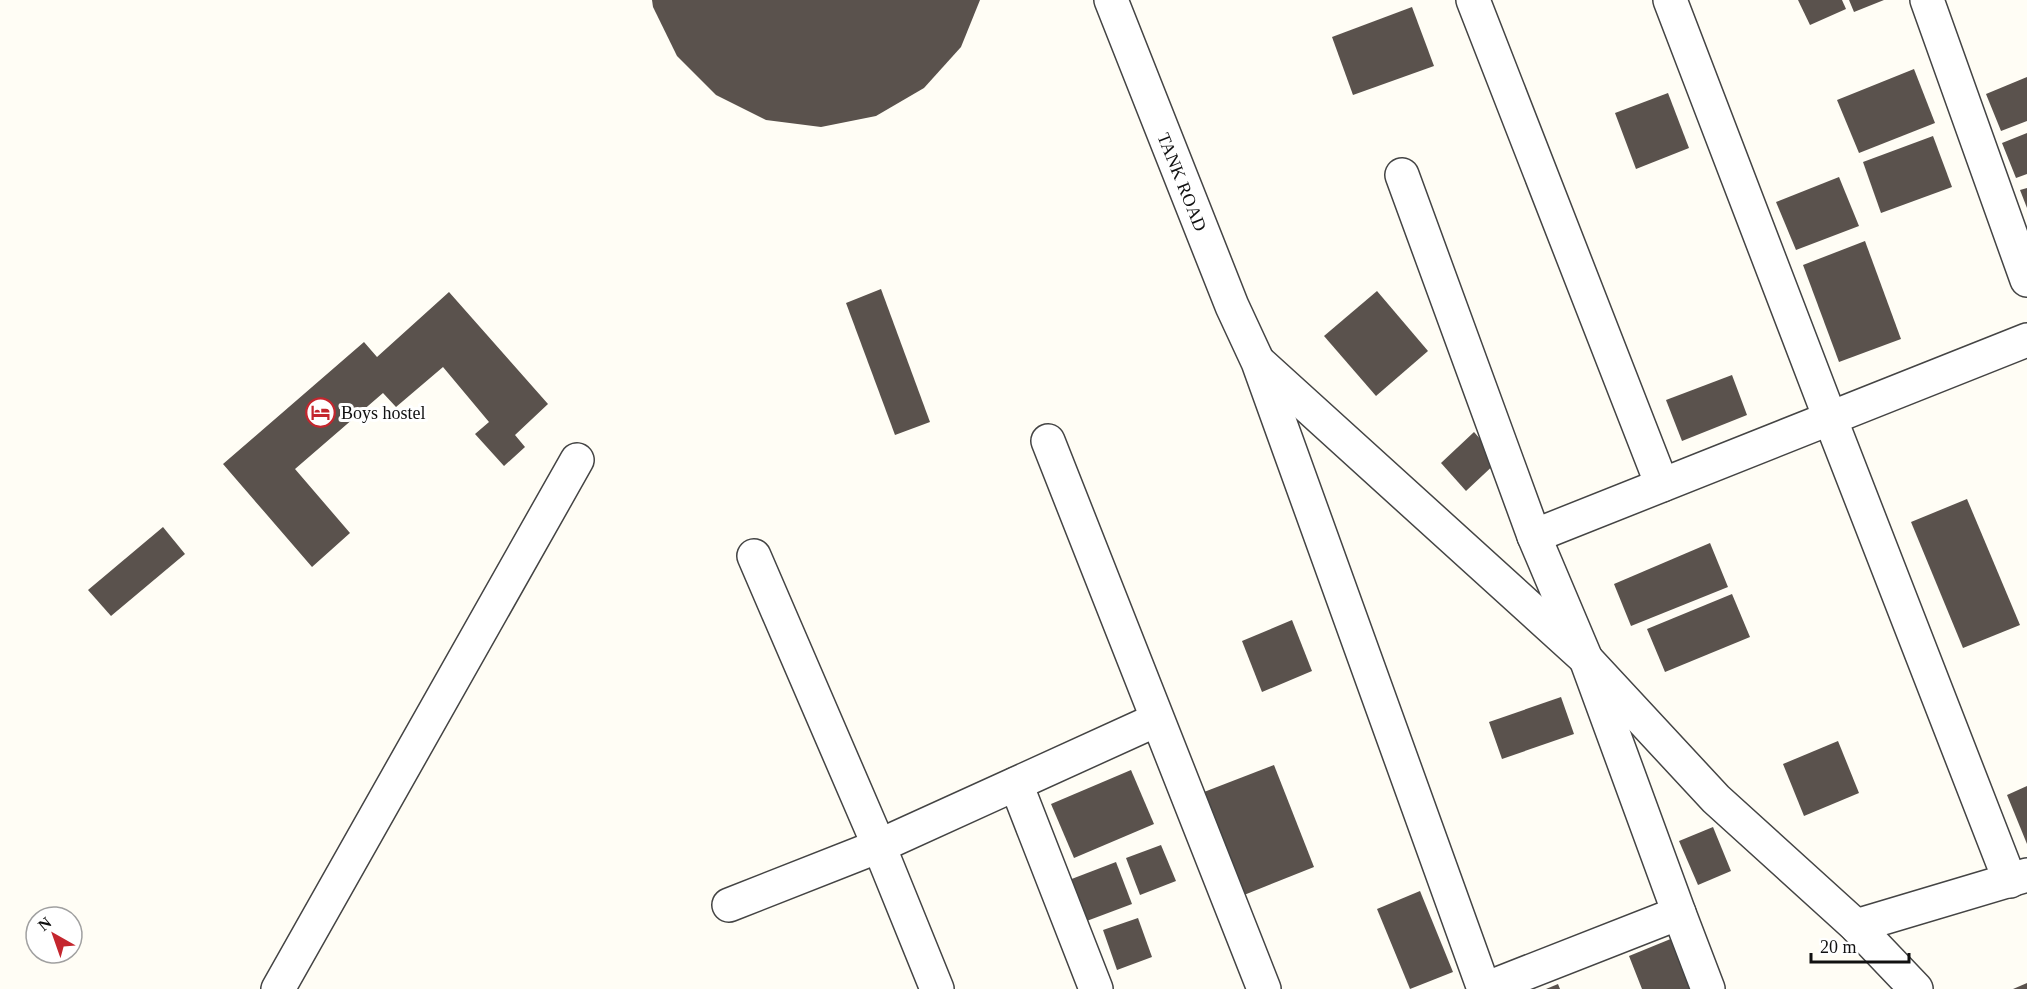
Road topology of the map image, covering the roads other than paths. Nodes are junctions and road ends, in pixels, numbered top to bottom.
1 (1110, 0) edge
2 (1473, 0) edge
3 (1670, 0) edge
4 (1927, 0) edge
5 (1402, 175) dead end
6 (2027, 280) edge
7 (2027, 340) edge
8 (1258, 362) junction
9 (1830, 418) junction
10 (1048, 441) dead end
11 (577, 460) dead end
12 (1662, 485) junction
13 (1534, 536) junction
14 (754, 556) dead end
15 (1586, 659) junction
16 (1156, 720) junction
17 (1016, 784) junction
18 (879, 846) junction
19 (2019, 878) edge
20 (729, 905) dead end
21 (1679, 913) junction
22 (1857, 926) junction
23 (278, 989) edge
24 (938, 989) edge
25 (1096, 989) edge
26 (1264, 989) edge
27 (1485, 989) edge
28 (1708, 989) edge
29 (1916, 989) edge

1 - 8 street, TANK ROAD
2 - 12 street
3 - 9 street
4 - 6 street
5 - 13 street
7 - 9 street
8 - 15 street
8 - 27 street, TANK ROAD
9 - 12 street
9 - 19 street
10 - 16 street
11 - 23 street
12 - 13 street
13 - 15 street
14 - 18 street
15 - 21 street
15 - 22 street
16 - 17 street
16 - 26 street
17 - 18 street
17 - 25 street
18 - 20 street
18 - 24 street
19 - 22 street
21 - 27 street
21 - 28 street
22 - 29 street

